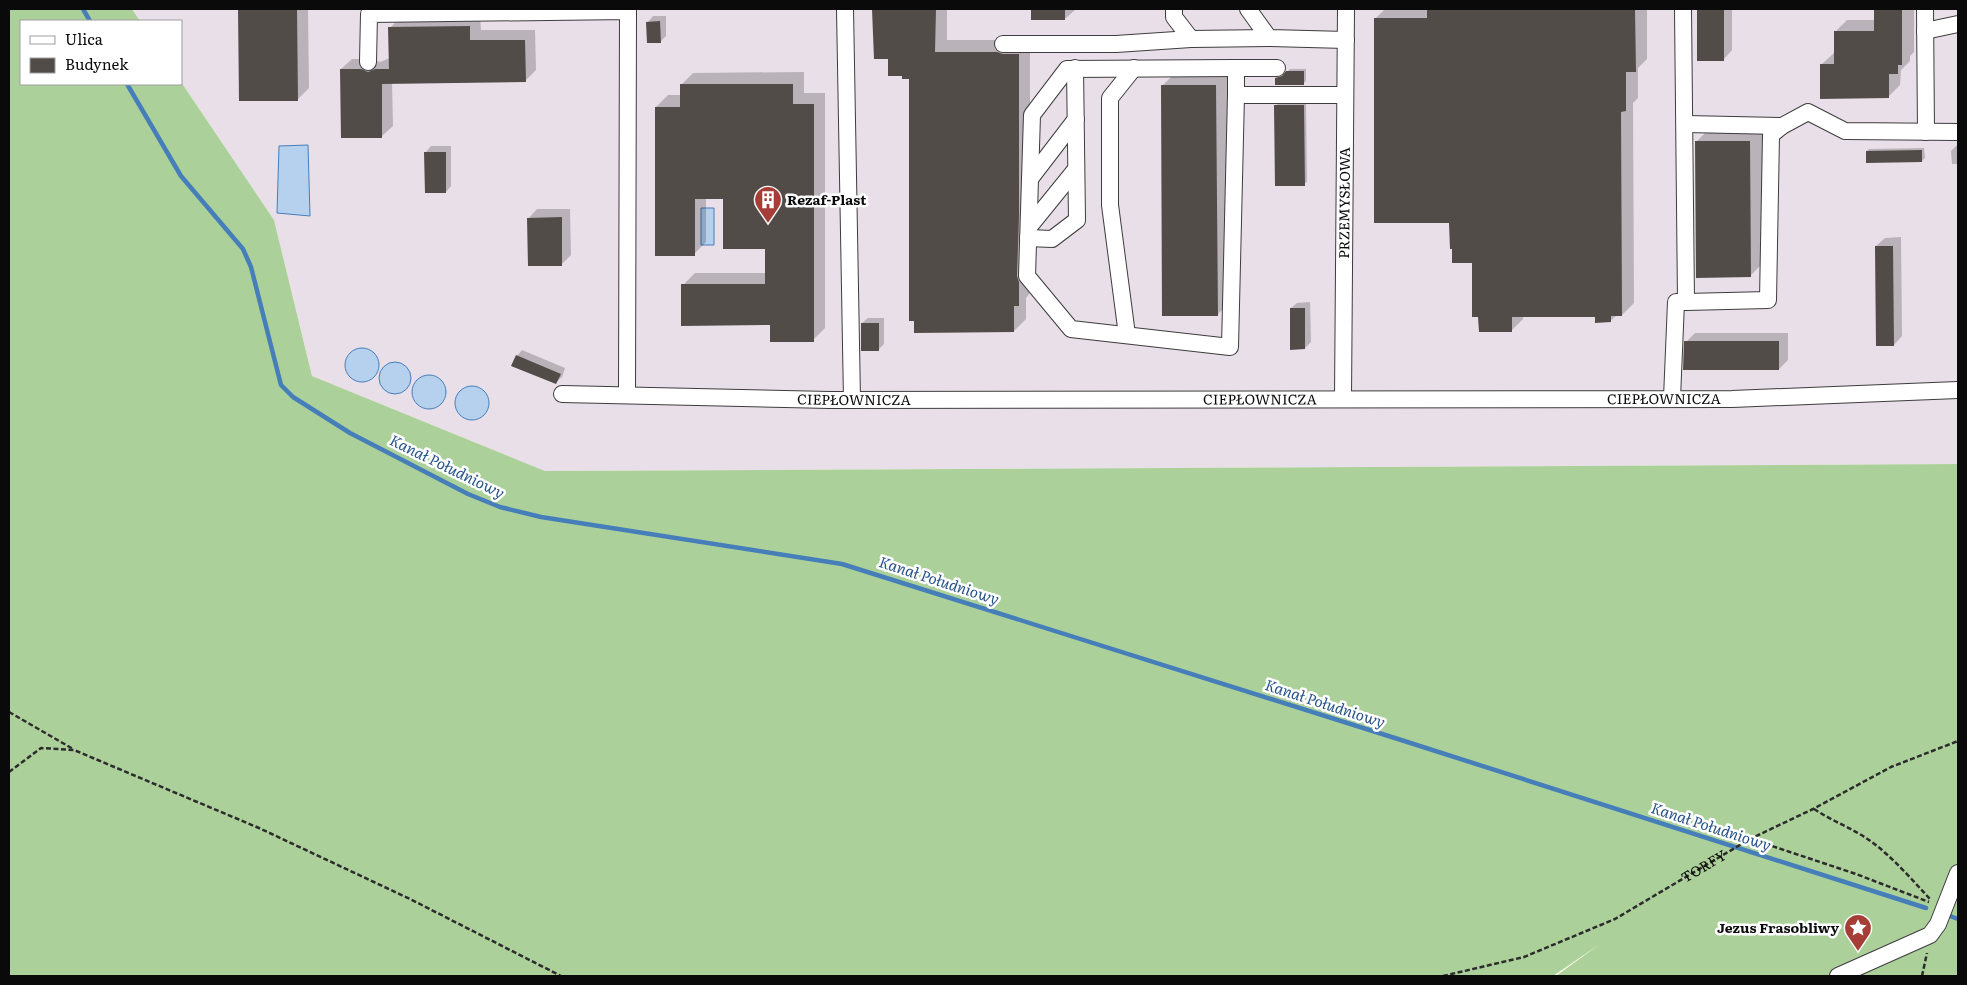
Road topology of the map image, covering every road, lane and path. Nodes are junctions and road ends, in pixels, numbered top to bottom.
1 (844, 9) edge
2 (1174, 9) edge
3 (1248, 9) edge
4 (1346, 9) edge
5 (1683, 9) edge
6 (1925, 9) edge
7 (1958, 24) edge
8 (1925, 31) junction
9 (1269, 38) junction
10 (1191, 39) junction
11 (1346, 40) junction
12 (1003, 44) dead end
13 (368, 62) dead end
14 (1075, 68) junction
15 (1134, 68) junction
16 (1236, 68) junction
17 (1277, 68) dead end
18 (1236, 95) junction
19 (1345, 95) junction
20 (1076, 119) junction
21 (1686, 124) junction
22 (1782, 126) junction
23 (1926, 132) junction
24 (1958, 132) edge
25 (1076, 169) junction
26 (1030, 179) junction
27 (1029, 232) junction
28 (1686, 302) junction
29 (1127, 335) junction
30 (1958, 390) edge
31 (562, 394) dead end
32 (627, 395) junction
33 (1342, 398) junction
34 (1672, 398) junction
35 (852, 400) junction
36 (9, 712) edge
37 (1958, 741) edge
38 (74, 750) junction
39 (9, 772) edge
40 (1813, 809) junction
41 (1750, 839) junction
42 (1958, 873) edge
43 (1934, 930) junction
44 (561, 976) edge
45 (1443, 976) edge
46 (1838, 976) edge
47 (1922, 976) edge

1 - 35 street
2 - 10 street
3 - 9 street
4 - 11 street, PRZEMYSŁOWA
5 - 21 street
6 - 8 street
7 - 8 street
8 - 23 street
9 - 10 street
9 - 11 street
10 - 12 street
11 - 19 street, PRZEMYSŁOWA
13 - 32 street
14 - 15 street
14 - 20 street
14 - 26 street
15 - 16 street
15 - 29 street
16 - 17 street
16 - 18 street
18 - 19 street
18 - 29 street
19 - 33 street, PRZEMYSŁOWA
20 - 25 street
20 - 26 street
21 - 22 street
21 - 28 street
22 - 23 street
22 - 28 street
23 - 24 street
25 - 27 street
25 - 27 street
26 - 27 street
27 - 29 street
28 - 34 street
30 - 34 street, CIEPŁOWNICZA
31 - 32 street, CIEPŁOWNICZA
32 - 35 street, CIEPŁOWNICZA
33 - 34 street, CIEPŁOWNICZA
33 - 35 street, CIEPŁOWNICZA
36 - 38 path
37 - 40 path, TORFY
38 - 39 path
38 - 44 path
40 - 41 path, TORFY
40 - 41 path
41 - 45 path, TORFY
42 - 43 street
43 - 46 street
43 - 47 path

